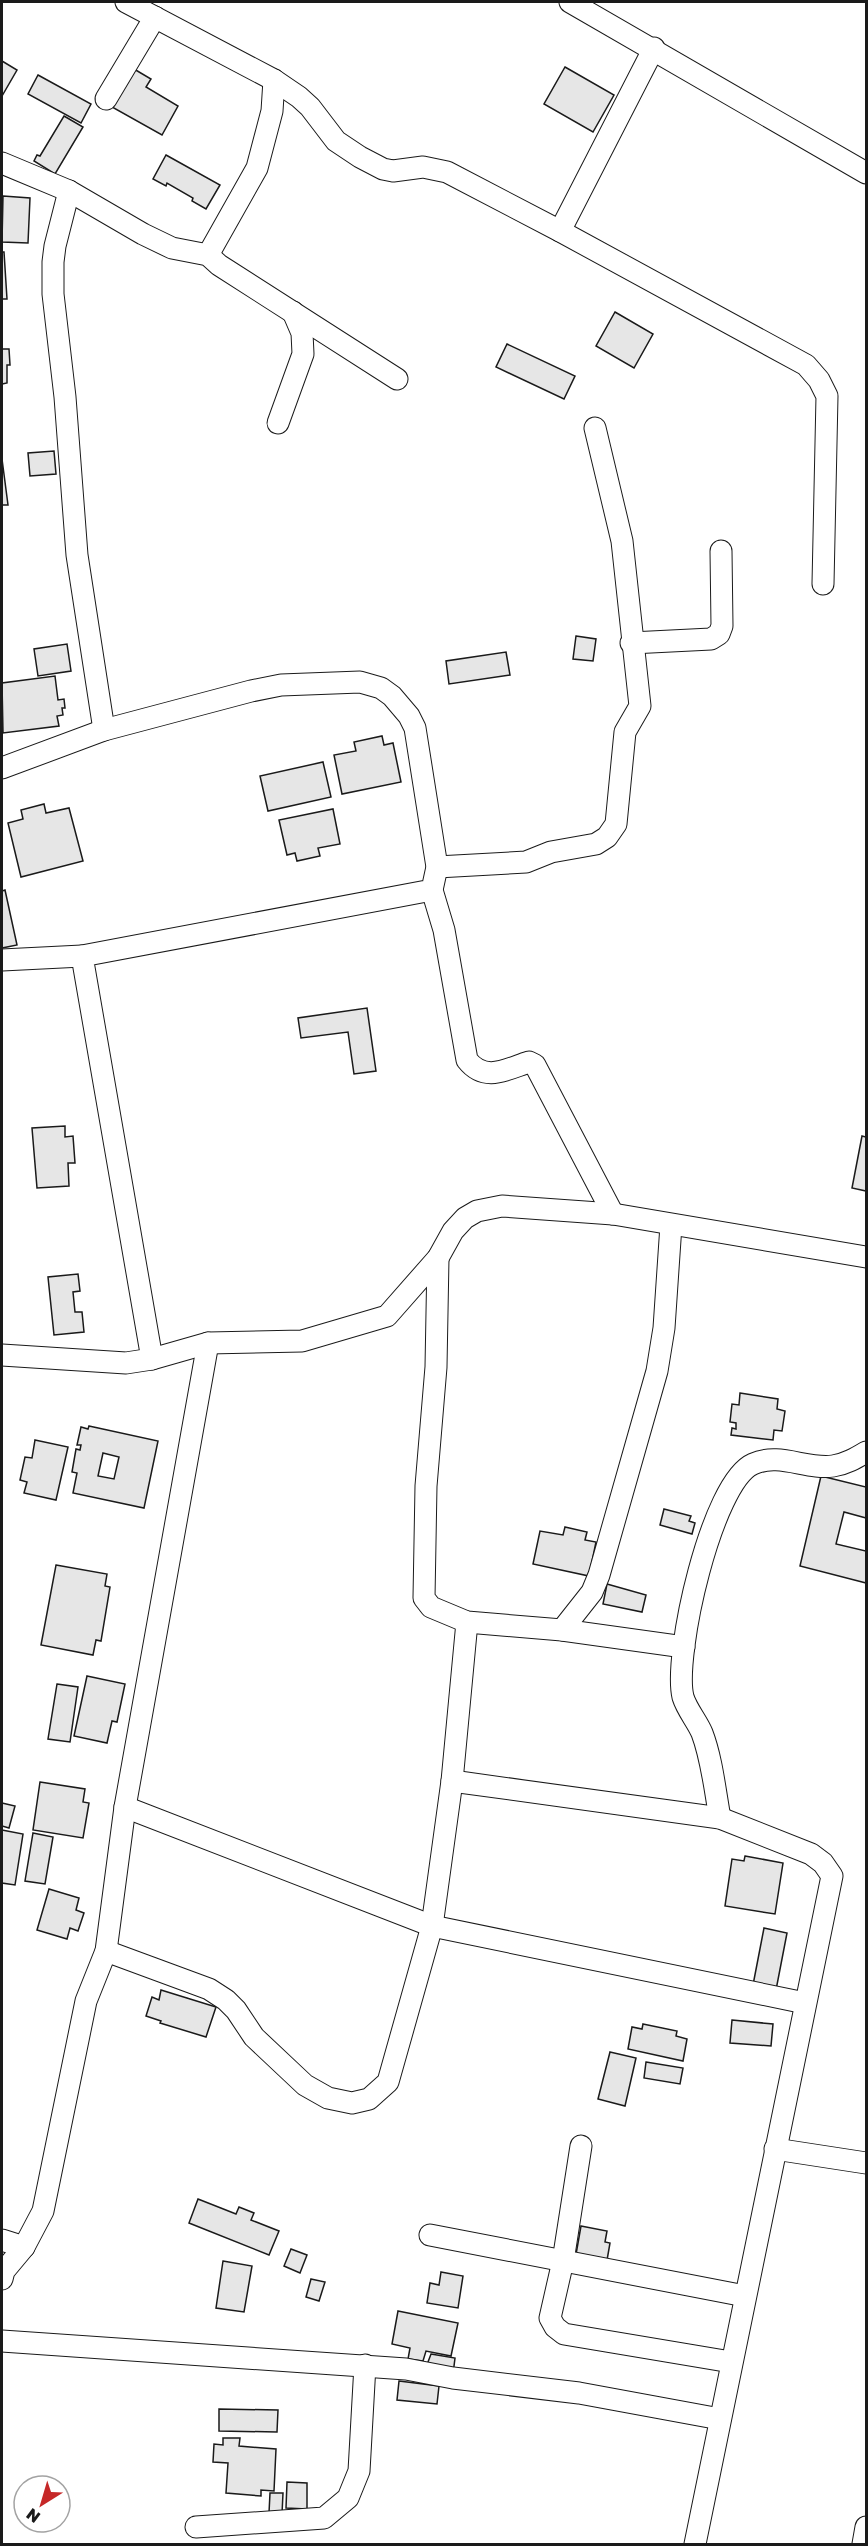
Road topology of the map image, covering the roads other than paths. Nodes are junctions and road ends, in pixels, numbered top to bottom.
1 (570, 2) edge
2 (133, 3) edge
3 (593, 7) edge
4 (155, 17) junction
5 (654, 48) junction
6 (274, 80) junction
7 (106, 99) dead end
8 (2, 163) edge
9 (867, 172) edge
10 (69, 191) junction
11 (560, 231) junction
12 (208, 255) junction
13 (293, 312) junction
14 (397, 379) dead end
15 (278, 423) dead end
16 (595, 428) dead end
17 (721, 551) dead end
18 (823, 584) dead end
19 (632, 643) junction
20 (104, 730) junction
21 (2, 768) edge
22 (437, 867) junction
23 (432, 890) junction
24 (82, 956) junction
25 (2, 960) edge
26 (613, 1214) junction
27 (671, 1225) junction
28 (867, 1257) edge
29 (438, 1258) junction
30 (208, 1343) junction
31 (2, 1355) edge
32 (153, 1359) junction
33 (867, 1452) edge
34 (466, 1622) junction
35 (562, 1630) junction
36 (684, 1647) junction
37 (452, 1782) junction
38 (125, 1807) junction
39 (720, 1818) junction
40 (432, 1926) junction
41 (106, 1951) junction
42 (805, 2003) junction
43 (582, 2146) dead end
44 (775, 2149) junction
45 (867, 2163) edge
46 (429, 2235) dead end
47 (2, 2240) edge
48 (24, 2247) junction
49 (563, 2261) junction
50 (2, 2279) edge
51 (745, 2296) junction
52 (2, 2341) edge
53 (731, 2362) junction
54 (365, 2365) junction
55 (720, 2419) junction
56 (196, 2527) dead end
57 (867, 2527) edge
58 (694, 2544) edge
59 (863, 2544) edge

1 - 3 street
2 - 4 street
3 - 5 street
4 - 6 street
4 - 7 street
5 - 9 street
5 - 11 street
6 - 11 street
6 - 12 street
8 - 10 street
10 - 12 street
10 - 20 street
11 - 18 street
12 - 13 street
13 - 14 street
13 - 15 street
16 - 19 street
17 - 19 street
19 - 22 street
20 - 21 street
20 - 22 street
22 - 23 street
23 - 24 street
23 - 26 street
24 - 25 street
24 - 32 street
26 - 27 street
26 - 29 street
27 - 28 street
27 - 35 street
29 - 30 street
29 - 34 street
30 - 32 street
30 - 38 street
31 - 32 street
33 - 36 street
34 - 35 street
34 - 37 street
35 - 36 street
36 - 39 street
37 - 39 street
37 - 40 street
38 - 40 street
38 - 41 street
39 - 42 street
40 - 41 street
40 - 42 street
41 - 48 street
42 - 44 street
43 - 49 street
44 - 45 street
44 - 51 street
46 - 49 street
47 - 48 street
48 - 50 street
49 - 51 street
49 - 53 street
51 - 53 street
52 - 54 street
53 - 55 street
54 - 55 street
54 - 56 street
55 - 58 street
57 - 59 street

